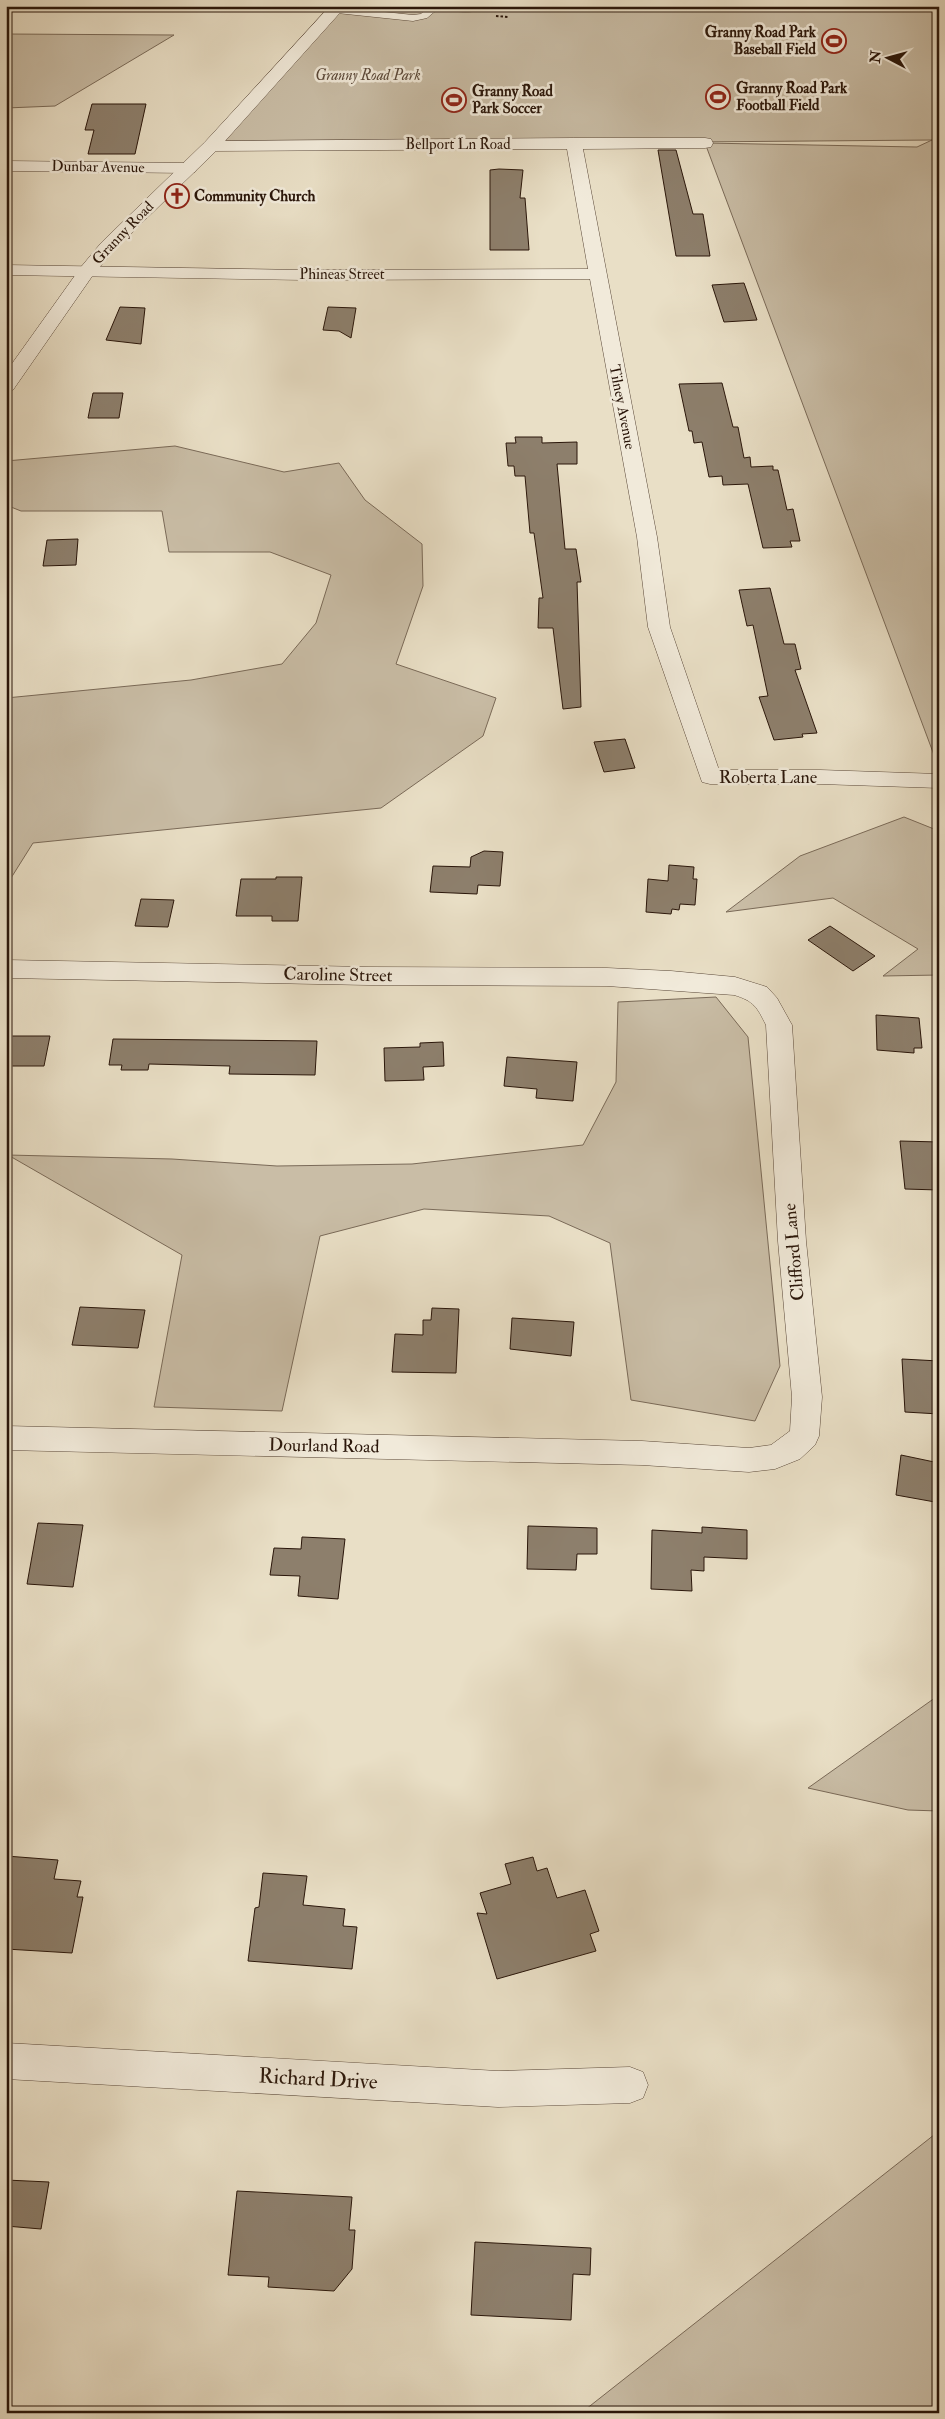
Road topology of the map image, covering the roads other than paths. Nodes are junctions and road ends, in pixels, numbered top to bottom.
1 (436, 6) edge
2 (442, 6) edge
3 (481, 6) edge
4 (338, 8) edge
5 (574, 143) junction
6 (705, 143) dead end
7 (211, 146) junction
8 (6, 166) edge
9 (189, 168) junction
10 (6, 270) edge
11 (87, 271) junction
12 (598, 274) junction
13 (9, 376) edge
14 (674, 670) joint
15 (939, 781) edge
16 (6, 969) edge
17 (671, 980) joint
18 (6, 1438) edge
19 (642, 1453) joint
20 (6, 2061) edge
21 (630, 2085) dead end

1 - 4 lane
2 - 3 lane
4 - 7 street, Granny Road
5 - 6 street, Bellport Ln Road
5 - 7 street, Bellport Ln Road
5 - 12 street, Tilney Avenue
7 - 9 street, Granny Road
8 - 9 street, Dunbar Avenue
9 - 11 street, Granny Road
10 - 11 street, Phineas Street
11 - 12 street, Phineas Street
11 - 13 street, Granny Road
12 - 14 street, Tilney Avenue
14 - 15 street, Roberta Lane
16 - 17 street, Caroline Street
17 - 19 street, Clifford Lane
18 - 19 street, Dourland Road
20 - 21 street, Richard Drive

